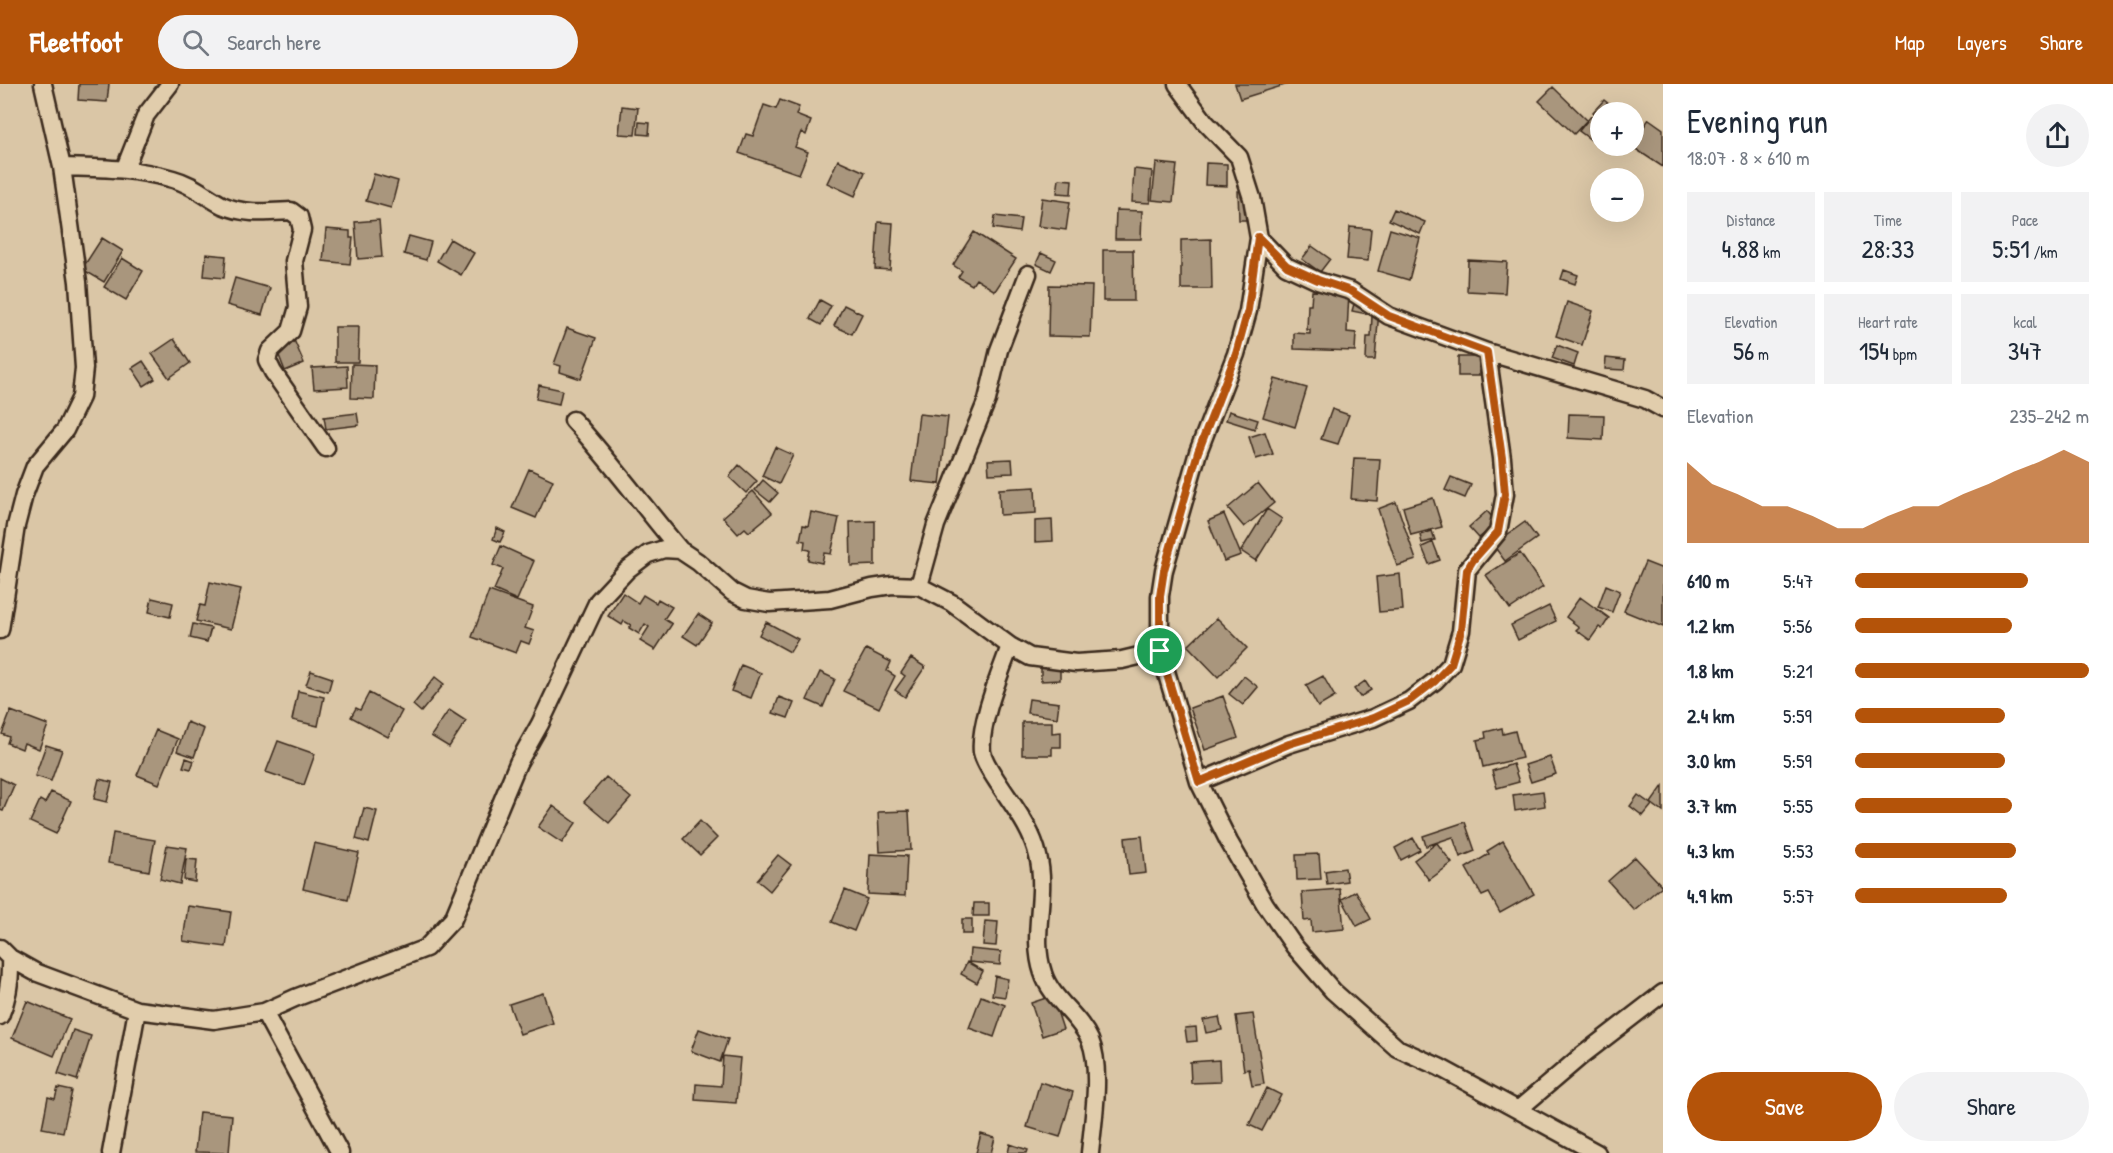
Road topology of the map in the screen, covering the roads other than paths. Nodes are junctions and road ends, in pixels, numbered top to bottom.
1 (43, 84) edge
2 (170, 84) edge
3 (1177, 84) edge
4 (62, 167) junction
5 (125, 168) junction
6 (1258, 237) junction
7 (1028, 274) dead end
8 (1487, 352) junction
9 (1663, 409) edge
10 (573, 420) dead end
11 (326, 448) dead end
12 (680, 550) junction
13 (919, 586) junction
14 (0, 630) edge
15 (1010, 646) junction
16 (1160, 651) junction
17 (1199, 782) junction
18 (5, 953) edge
19 (1663, 993) edge
20 (137, 1010) junction
21 (264, 1012) junction
22 (0, 1016) edge
23 (1518, 1109) junction
24 (111, 1153) edge
25 (340, 1153) edge
26 (1090, 1153) edge
27 (1597, 1153) edge

1 - 4 street
2 - 5 street
3 - 6 street
4 - 5 street
4 - 14 street
5 - 11 street
6 - 8 street
6 - 16 street
7 - 13 street
8 - 9 street
8 - 17 street
10 - 12 street
12 - 13 street
12 - 21 street
13 - 15 street
15 - 16 street
15 - 26 street
16 - 17 street
17 - 23 street
18 - 20 street
18 - 22 street
19 - 23 street
20 - 21 street
20 - 24 street
21 - 25 street
23 - 27 street

